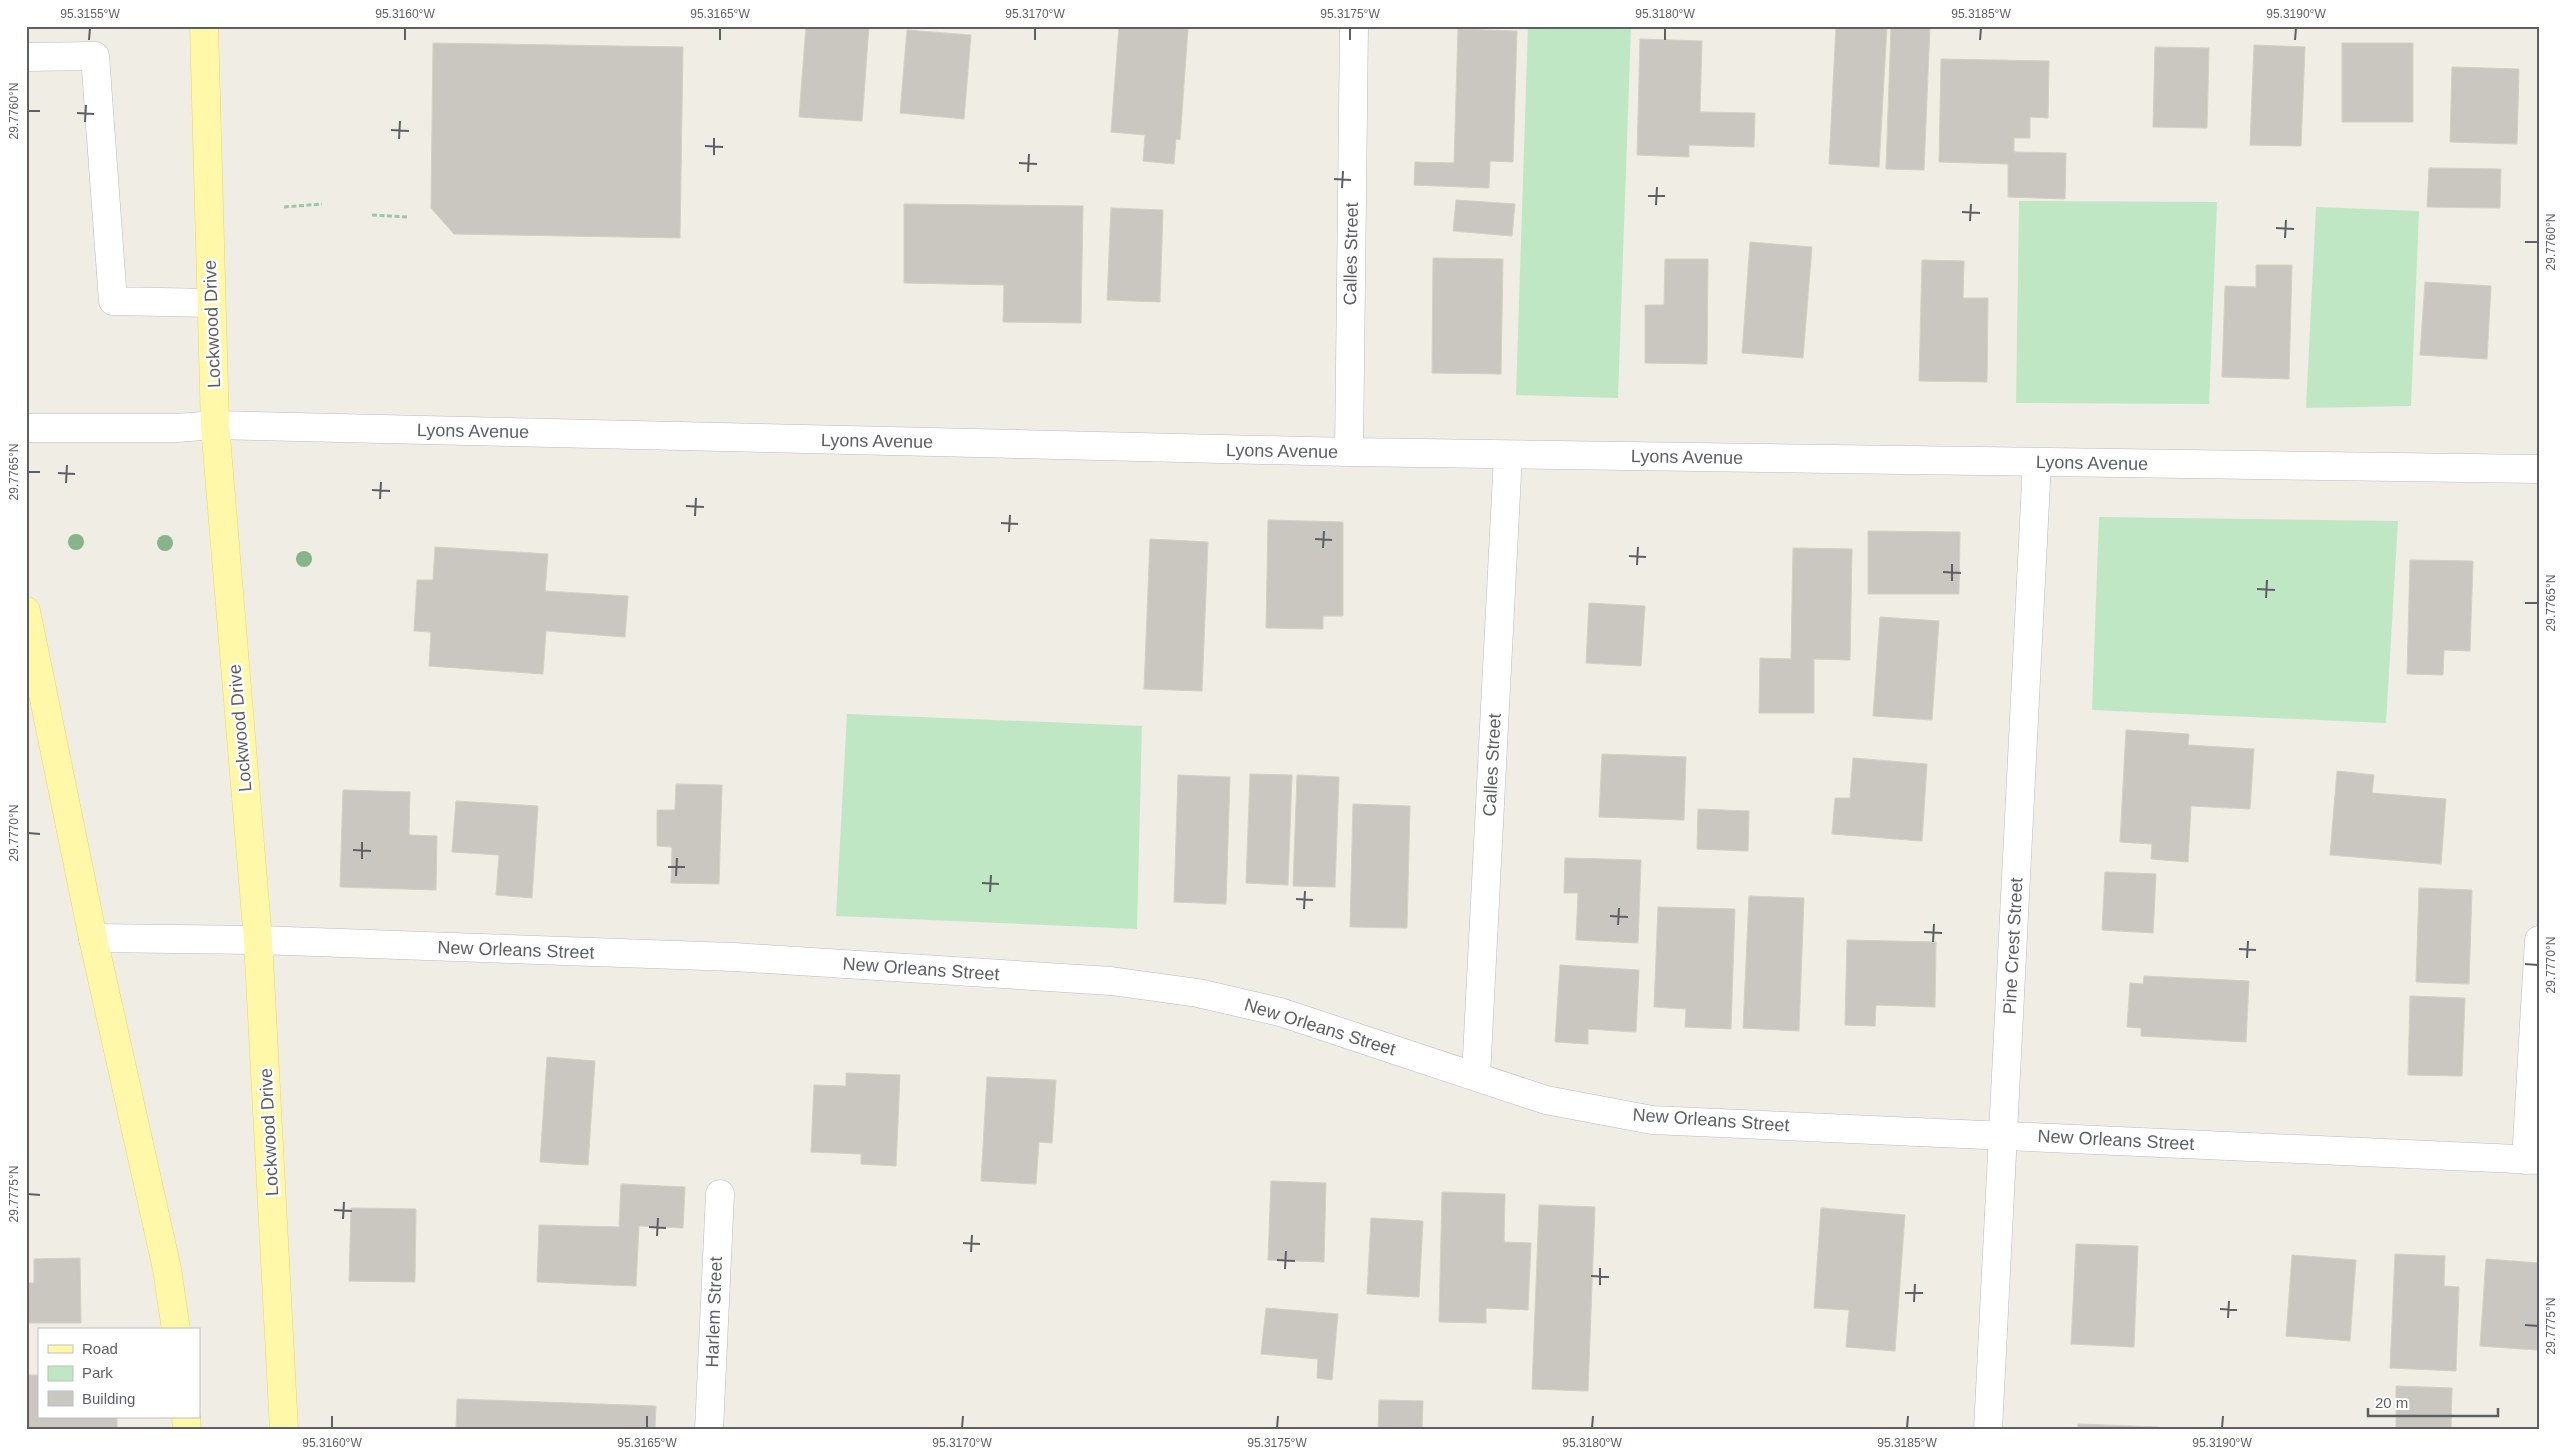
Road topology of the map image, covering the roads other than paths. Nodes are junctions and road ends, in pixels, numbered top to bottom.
1 (204, 26) edge
2 (1354, 26) edge
3 (26, 57) edge
4 (211, 303) junction
5 (215, 425) junction
6 (26, 428) edge
7 (1349, 452) junction
8 (1508, 455) junction
9 (2036, 462) junction
10 (2539, 468) edge
11 (26, 612) edge
12 (93, 938) junction
13 (258, 940) junction
14 (2539, 940) edge
15 (1476, 1076) junction
16 (2004, 1135) junction
17 (2532, 1160) edge
18 (720, 1194) dead end
19 (176, 1328) edge
20 (284, 1430) edge
21 (709, 1430) edge
22 (1988, 1430) edge

1 - 4 main road, Lockwood Drive
2 - 7 street, Calles Street
3 - 4 street
4 - 5 main road, Lockwood Drive
5 - 6 street, Lyons Avenue
5 - 7 street, Lyons Avenue
5 - 13 main road, Lockwood Drive
7 - 8 street, Lyons Avenue
8 - 9 street, Lyons Avenue
8 - 15 street, Calles Street
9 - 10 street, Lyons Avenue
9 - 16 street, Pine Crest Street
11 - 12 main road
12 - 13 street, New Orleans Street
12 - 19 main road
13 - 15 street, New Orleans Street
13 - 20 main road, Lockwood Drive
14 - 17 street
15 - 16 street, New Orleans Street
16 - 17 street, New Orleans Street
16 - 22 street, Pine Crest Street
18 - 21 street, Harlem Street

